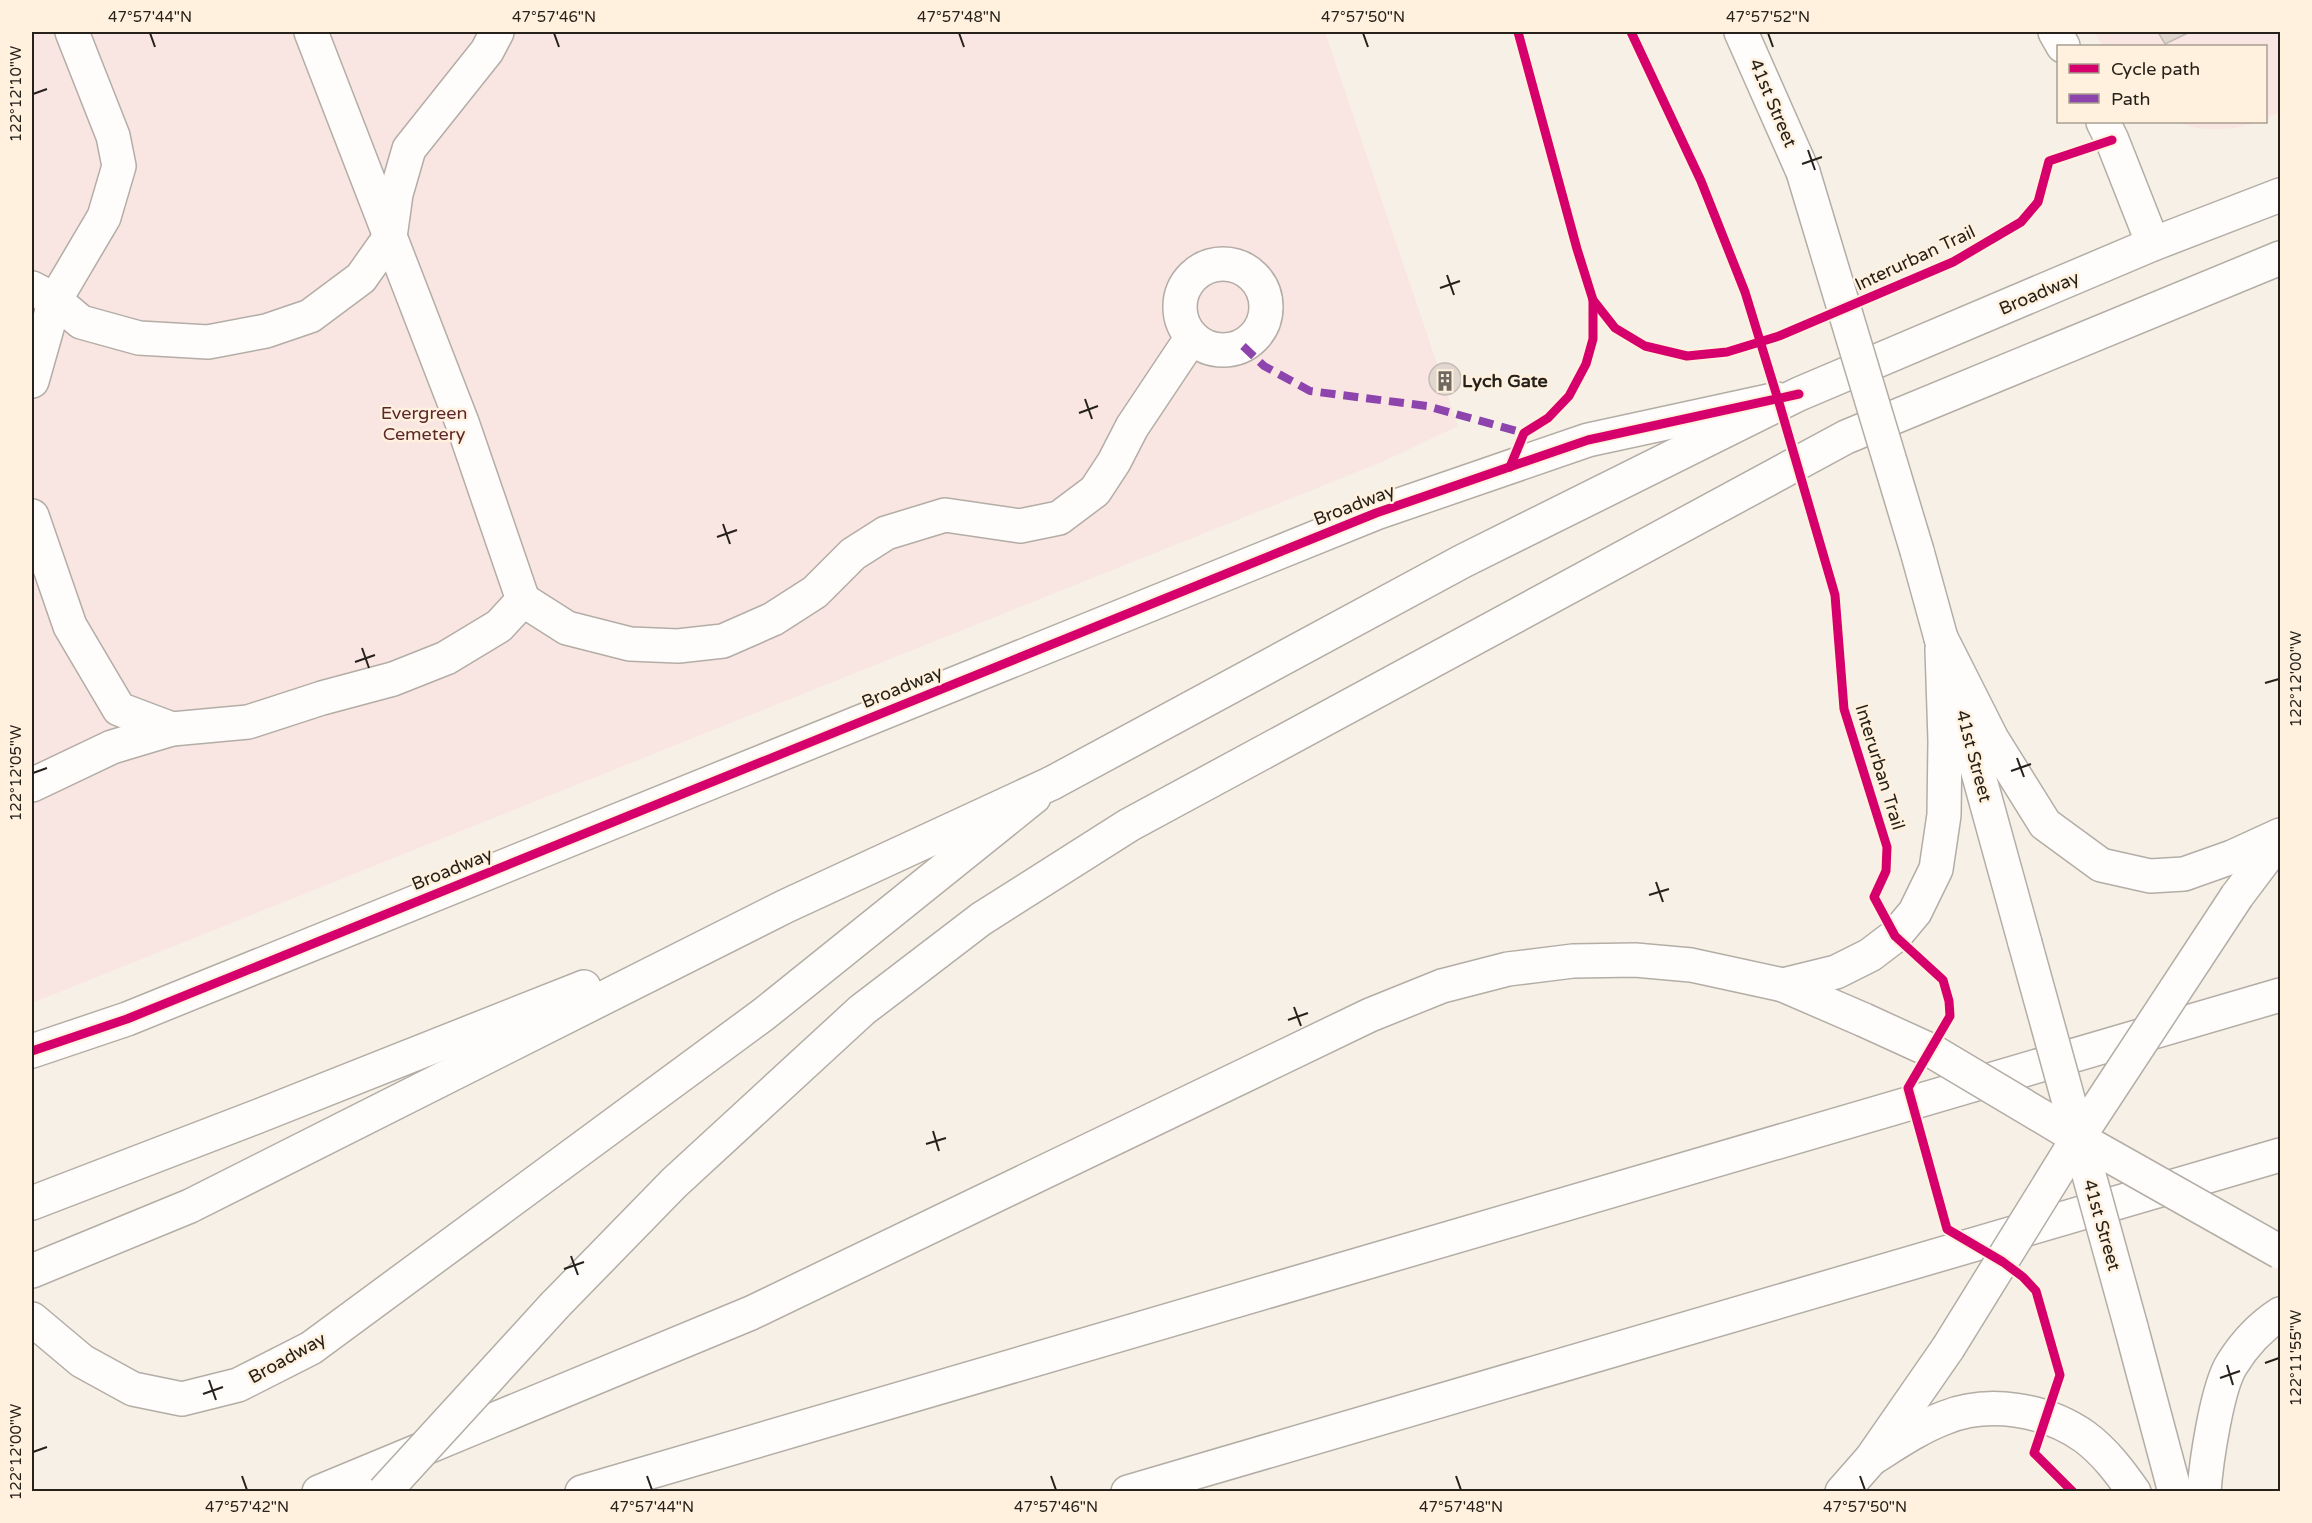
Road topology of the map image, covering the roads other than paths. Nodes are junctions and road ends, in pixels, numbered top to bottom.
1 (72, 32) edge
2 (311, 32) edge
3 (497, 32) edge
4 (1741, 32) edge
5 (2104, 123) edge
6 (2280, 195) edge
7 (390, 237) junction
8 (2153, 244) junction
9 (2280, 258) edge
10 (43, 294) edge
11 (1192, 337) dead end
12 (32, 381) edge
13 (1799, 394) junction
14 (32, 516) edge
15 (523, 600) junction
16 (1941, 638) junction
17 (172, 729) junction
18 (1052, 783) junction
19 (32, 785) edge
20 (2280, 837) edge
21 (786, 906) junction
22 (1783, 985) junction
23 (2280, 995) edge
24 (32, 1051) edge
25 (2078, 1138) junction
26 (2280, 1155) edge
27 (32, 1203) edge
28 (2280, 1252) edge
29 (32, 1271) edge
30 (2280, 1314) edge
31 (32, 1319) edge
32 (1871, 1459) junction
33 (318, 1491) edge
34 (384, 1491) edge
35 (582, 1491) edge
36 (1128, 1491) edge
37 (1842, 1491) edge
38 (2134, 1491) edge
39 (2175, 1491) edge
40 (2204, 1491) edge

1 - 10 main road
2 - 7 main road
3 - 7 main road
4 - 16 main road, 41st Street, bridge
5 - 8 main road
6 - 8 main road, Broadway
7 - 10 main road
7 - 15 main road
8 - 13 main road, Broadway
9 - 34 main road, bridge
10 - 12 main road
11 - 15 main road
13 - 18 main road, Broadway
13 - 24 main road, Broadway
14 - 17 main road
15 - 17 main road
16 - 20 main road
16 - 22 main road
16 - 25 main road, 41st Street, bridge
17 - 19 main road
18 - 21 main road
18 - 31 main road, Broadway
20 - 25 main road, bridge
21 - 27 main road
21 - 29 main road
22 - 25 main road, bridge
22 - 33 main road
23 - 35 main road
25 - 28 main road, bridge
25 - 32 main road, bridge
25 - 39 main road, 41st Street, bridge
26 - 36 main road
30 - 40 main road
32 - 37 main road
32 - 38 main road

